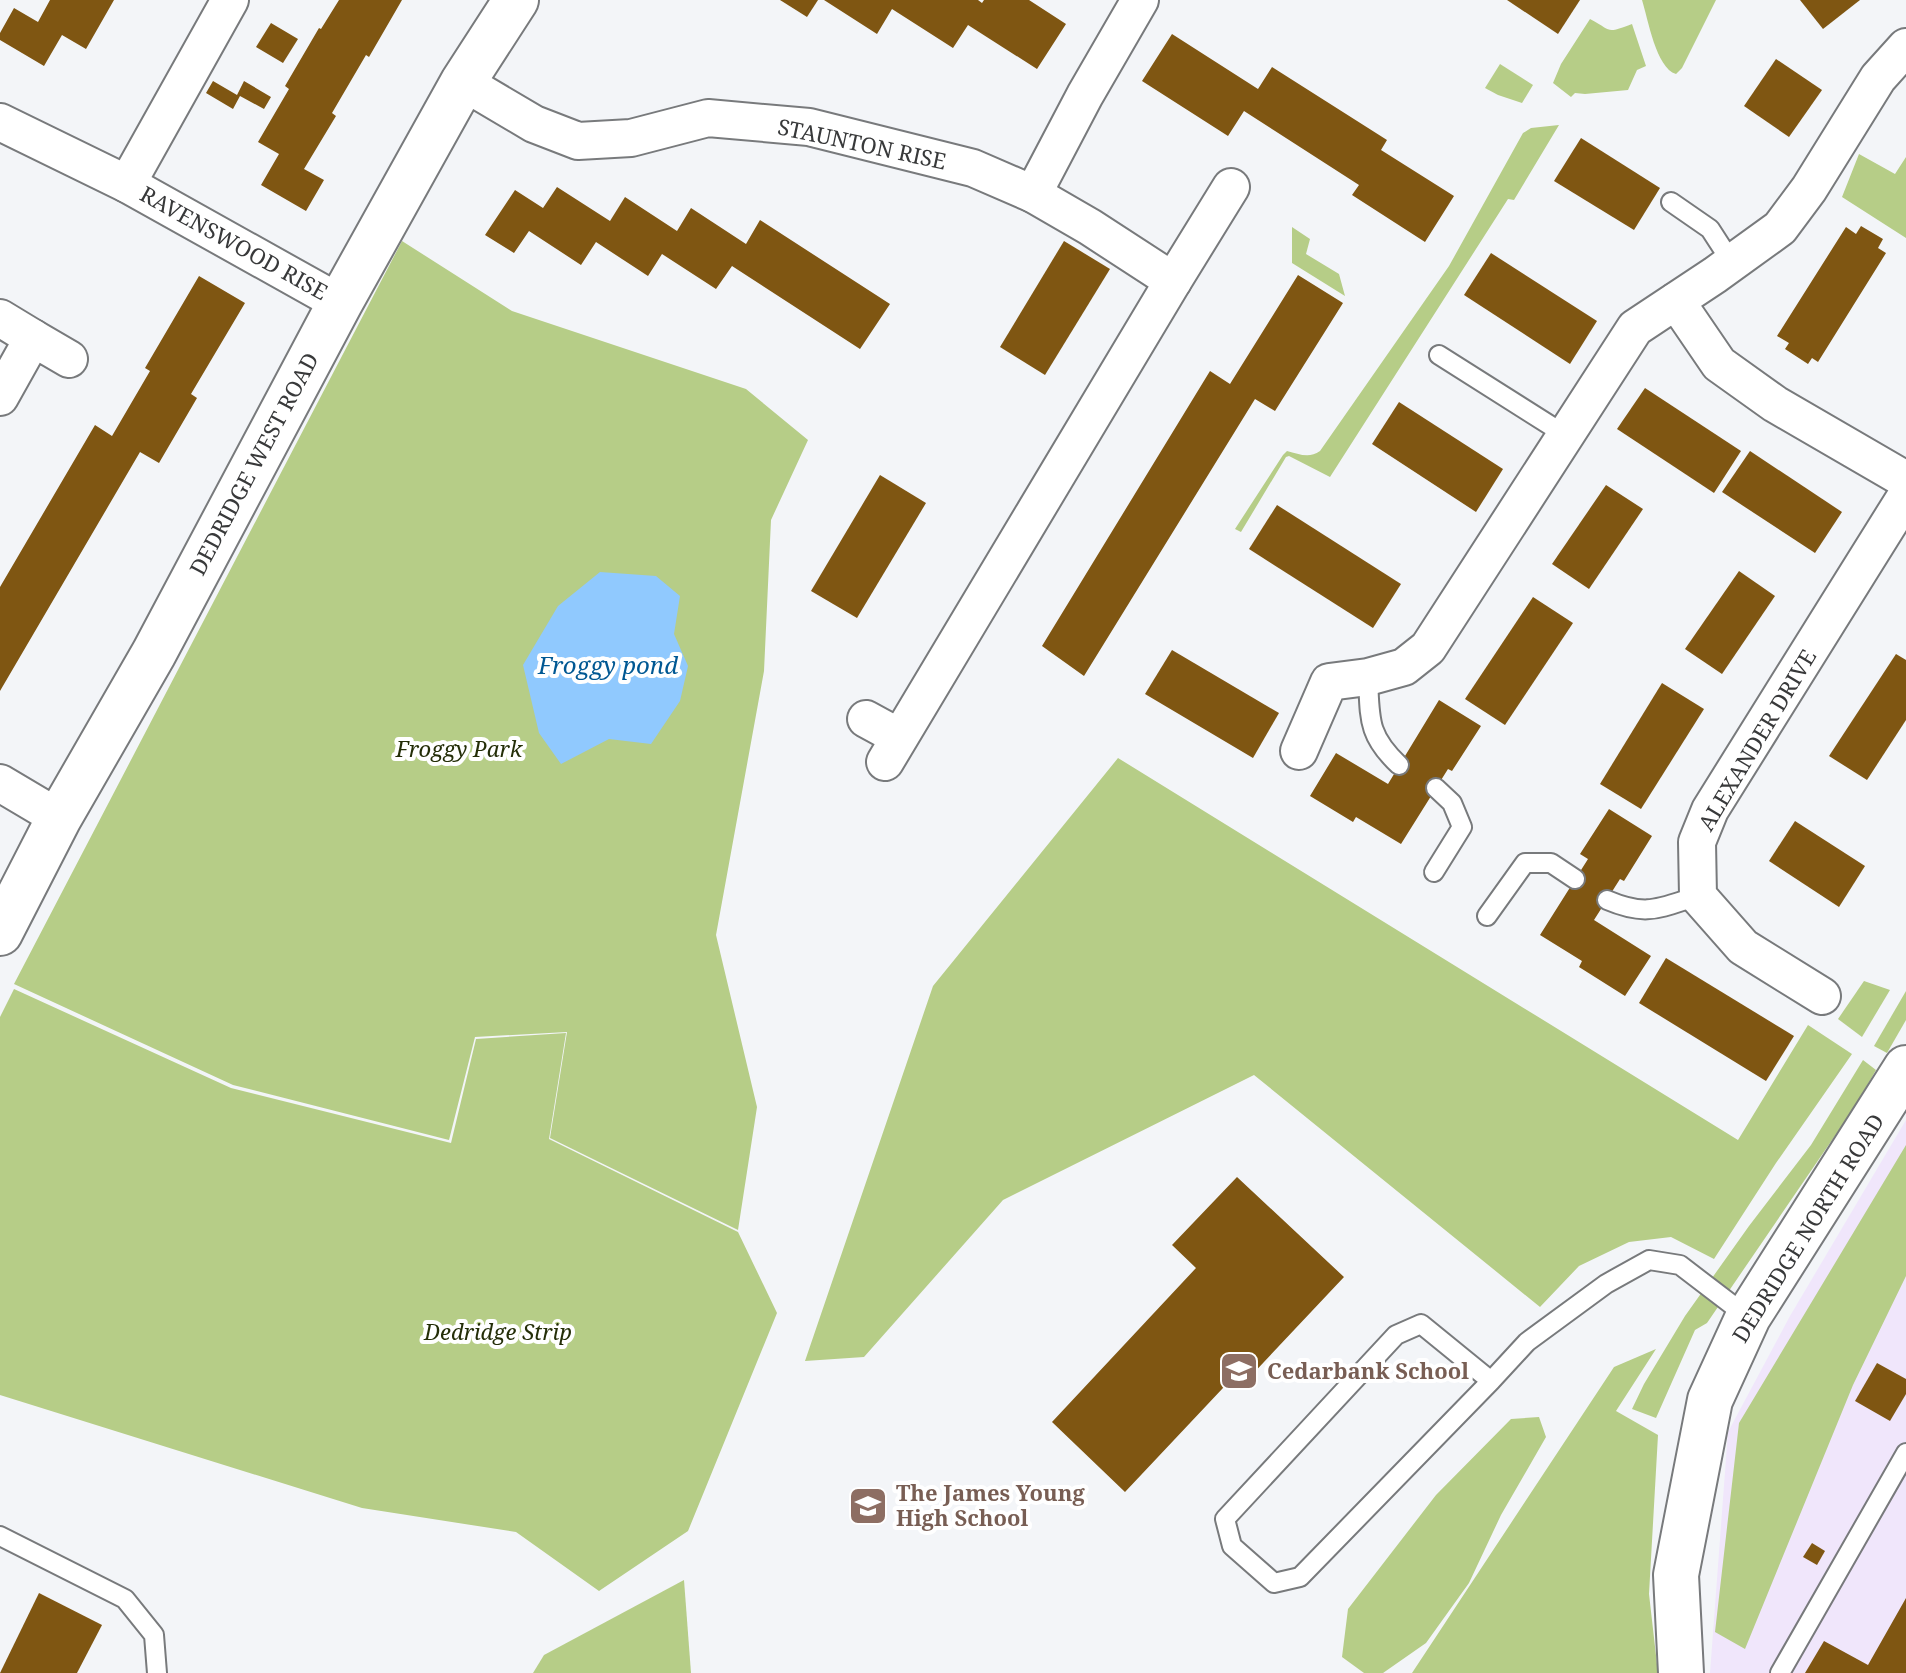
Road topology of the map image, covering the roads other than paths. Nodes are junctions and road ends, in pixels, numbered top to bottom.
1 (230, 0) edge
2 (516, 0) edge
3 (1140, 0) edge
4 (1906, 47) edge
5 (463, 82) junction
6 (0, 122) edge
7 (127, 184) junction
8 (1231, 187) dead end
9 (1033, 194) junction
10 (1671, 202) dead end
11 (1732, 263) junction
12 (1173, 281) junction
13 (1676, 301) junction
14 (340, 303) junction
15 (0, 318) edge
16 (33, 338) junction
17 (1439, 355) dead end
18 (69, 359) dead end
19 (0, 397) edge
20 (1567, 436) junction
21 (1906, 480) edge
22 (1906, 496) edge
23 (1368, 677) junction
24 (866, 719) dead end
25 (1299, 751) dead end
26 (1399, 765) dead end
27 (0, 783) edge
28 (1436, 788) dead end
29 (59, 818) junction
30 (1434, 872) dead end
31 (1575, 879) dead end
32 (1698, 896) junction
33 (1607, 900) dead end
34 (1487, 916) dead end
35 (0, 933) edge
36 (1822, 996) dead end
37 (1906, 1068) edge
38 (1748, 1317) junction
39 (1491, 1381) junction
40 (1906, 1453) edge
41 (0, 1536) edge
42 (157, 1673) edge
43 (1681, 1673) edge
44 (1780, 1673) edge

1 - 7 street, RAVENSWOOD RISE
2 - 5 street, DEDRIDGE WEST ROAD
3 - 9 street
4 - 11 street
5 - 9 street, STAUNTON RISE
5 - 14 street, DEDRIDGE WEST ROAD
6 - 7 street, RAVENSWOOD RISE
7 - 14 street, RAVENSWOOD RISE
8 - 12 street
9 - 12 street, STAUNTON RISE
10 - 11 lane
11 - 13 street
12 - 24 street
13 - 20 street
13 - 21 street
14 - 29 street, DEDRIDGE WEST ROAD
15 - 16 street
16 - 18 street
16 - 19 street
17 - 20 lane
20 - 23 street
22 - 32 street, ALEXANDER DRIVE
23 - 25 street
23 - 26 lane
27 - 29 street
28 - 30 lane
29 - 35 street, DEDRIDGE WEST ROAD
31 - 34 lane
32 - 33 lane
32 - 36 street
37 - 38 street, DEDRIDGE NORTH ROAD
38 - 39 lane
38 - 43 street, DEDRIDGE NORTH ROAD
39 - 39 lane
40 - 44 lane
41 - 42 lane

